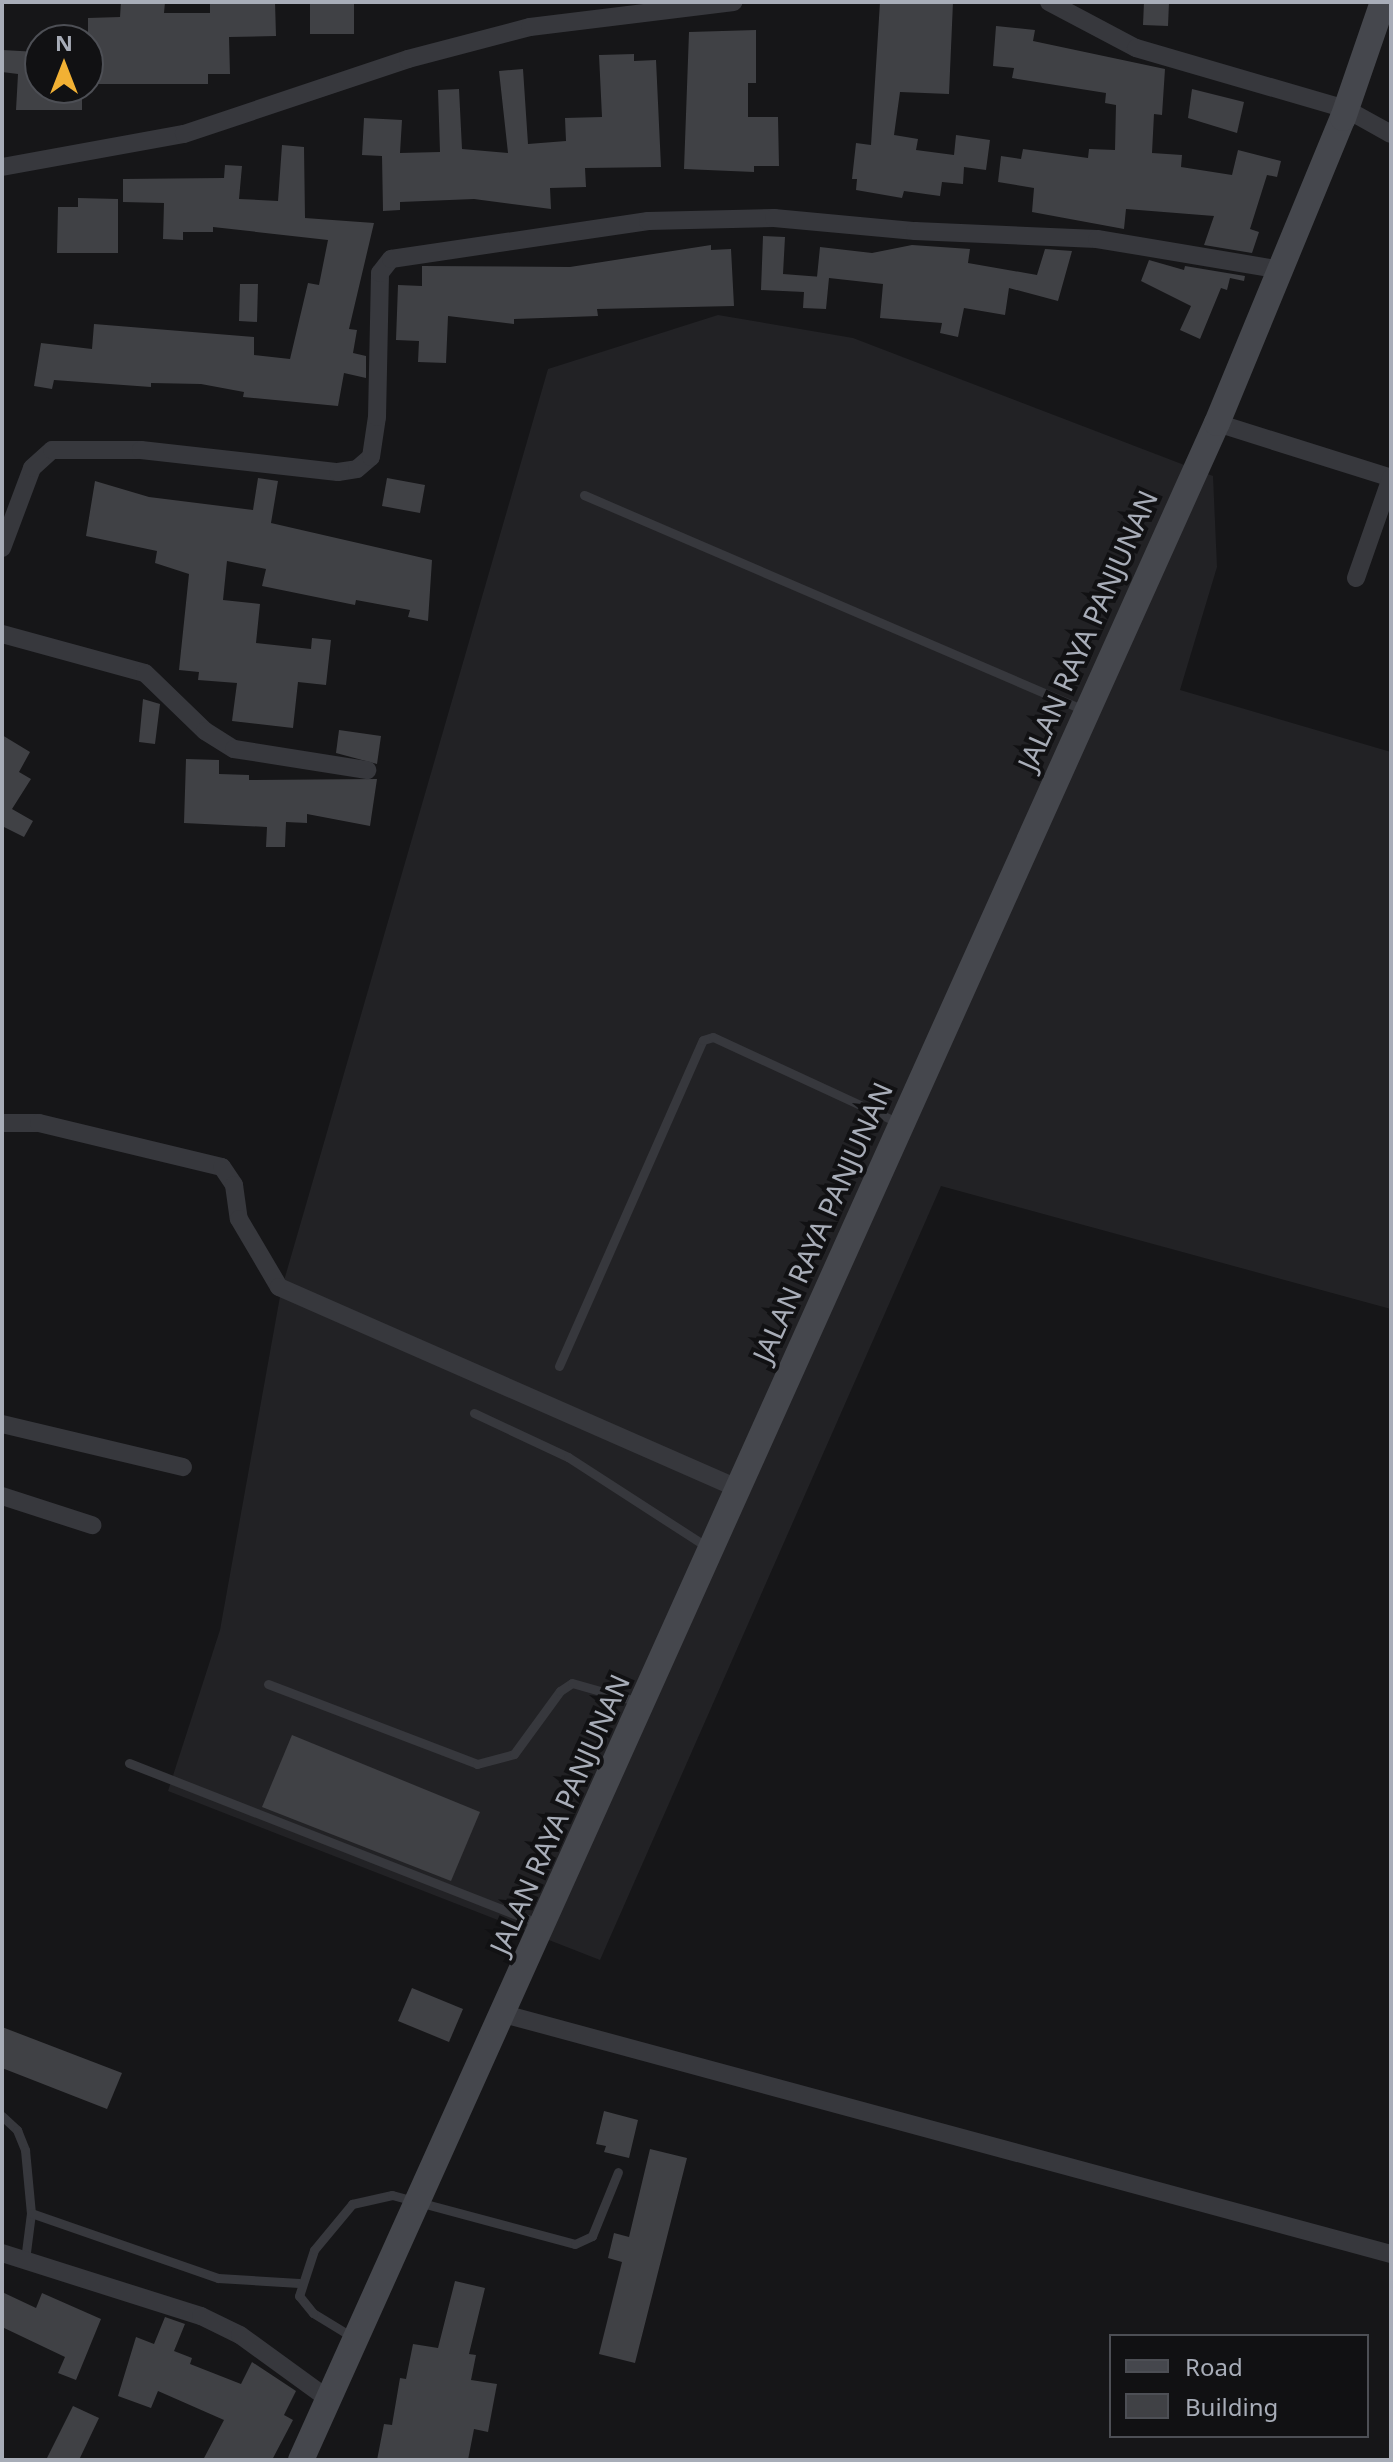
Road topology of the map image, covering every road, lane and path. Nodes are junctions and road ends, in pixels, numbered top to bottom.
1 (733, 2) edge
2 (1049, 2) edge
3 (1383, 2) edge
4 (700, 5) edge
5 (1346, 109) junction
6 (1391, 134) edge
7 (2, 167) edge
8 (1277, 269) junction
9 (1225, 426) junction
10 (1391, 478) edge
11 (584, 495) dead end
12 (2, 548) edge
13 (1356, 578) dead end
14 (2, 634) edge
15 (1085, 710) junction
16 (367, 770) dead end
17 (2, 1123) edge
18 (901, 1124) junction
19 (559, 1366) dead end
20 (474, 1413) dead end
21 (2, 1424) edge
22 (183, 1467) dead end
23 (736, 1488) junction
24 (2, 1496) edge
25 (92, 1525) dead end
26 (710, 1549) junction
27 (268, 1684) dead end
28 (644, 1704) junction
29 (129, 1763) dead end
30 (545, 1926) junction
31 (513, 2017) junction
32 (2, 2116) edge
33 (618, 2172) dead end
34 (420, 2202) junction
35 (31, 2213) junction
36 (2, 2253) edge
37 (1391, 2254) edge
38 (25, 2260) junction
39 (299, 2283) junction
40 (354, 2338) junction
41 (328, 2399) junction
42 (301, 2460) edge

1 - 4 street
2 - 5 street
3 - 5 main road, JALAN RAYA PANJUNAN
4 - 7 street
5 - 6 street
5 - 8 main road, JALAN RAYA PANJUNAN
8 - 9 main road, JALAN RAYA PANJUNAN
8 - 12 street
9 - 10 street
9 - 15 main road, JALAN RAYA PANJUNAN
10 - 13 street
11 - 15 lane
14 - 16 street
15 - 18 main road, JALAN RAYA PANJUNAN
17 - 23 street
18 - 19 lane
18 - 23 main road, JALAN RAYA PANJUNAN
20 - 26 lane
21 - 22 street
23 - 26 main road, JALAN RAYA PANJUNAN
24 - 25 street
26 - 28 main road, JALAN RAYA PANJUNAN
27 - 28 lane
28 - 30 main road, JALAN RAYA PANJUNAN
29 - 30 lane
30 - 31 main road, JALAN RAYA PANJUNAN
31 - 34 main road, JALAN RAYA PANJUNAN
31 - 37 street
32 - 35 lane
33 - 34 lane
34 - 39 lane
34 - 40 main road, JALAN RAYA PANJUNAN
35 - 38 lane
35 - 39 lane
36 - 38 street
38 - 41 street
39 - 40 lane
40 - 41 main road, JALAN RAYA PANJUNAN
41 - 42 main road, JALAN RAYA PANJUNAN

